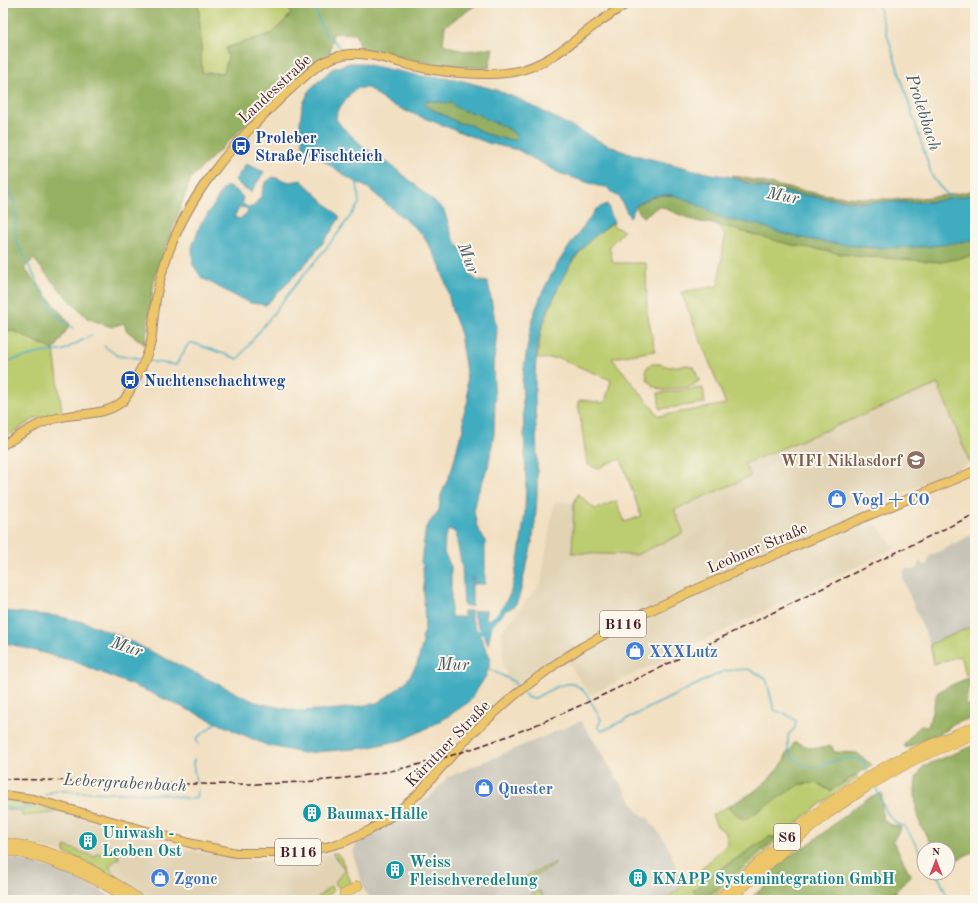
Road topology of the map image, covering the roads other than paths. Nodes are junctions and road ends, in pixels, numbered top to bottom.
1 (628, 3) edge
2 (3, 445) edge
3 (975, 471) edge
4 (557, 663) joint
5 (975, 726) edge
6 (975, 734) edge
7 (865, 784) junction
8 (3, 795) edge
9 (3, 842) edge
10 (3, 850) edge
11 (103, 885) junction
12 (358, 886) dead end
13 (122, 900) edge
14 (129, 900) edge
15 (140, 900) edge
16 (344, 900) edge
17 (717, 900) edge
18 (729, 900) edge

1 - 2 main road, Landesstraße
3 - 4 main road, Leobner Straße / B116
4 - 8 main road, Kärntner Straße / B116
5 - 7 highway, S6
6 - 7 highway, S6
7 - 17 highway, S6
7 - 18 highway, S6
9 - 15 highway
10 - 11 highway
11 - 13 highway
11 - 14 highway
12 - 16 highway

